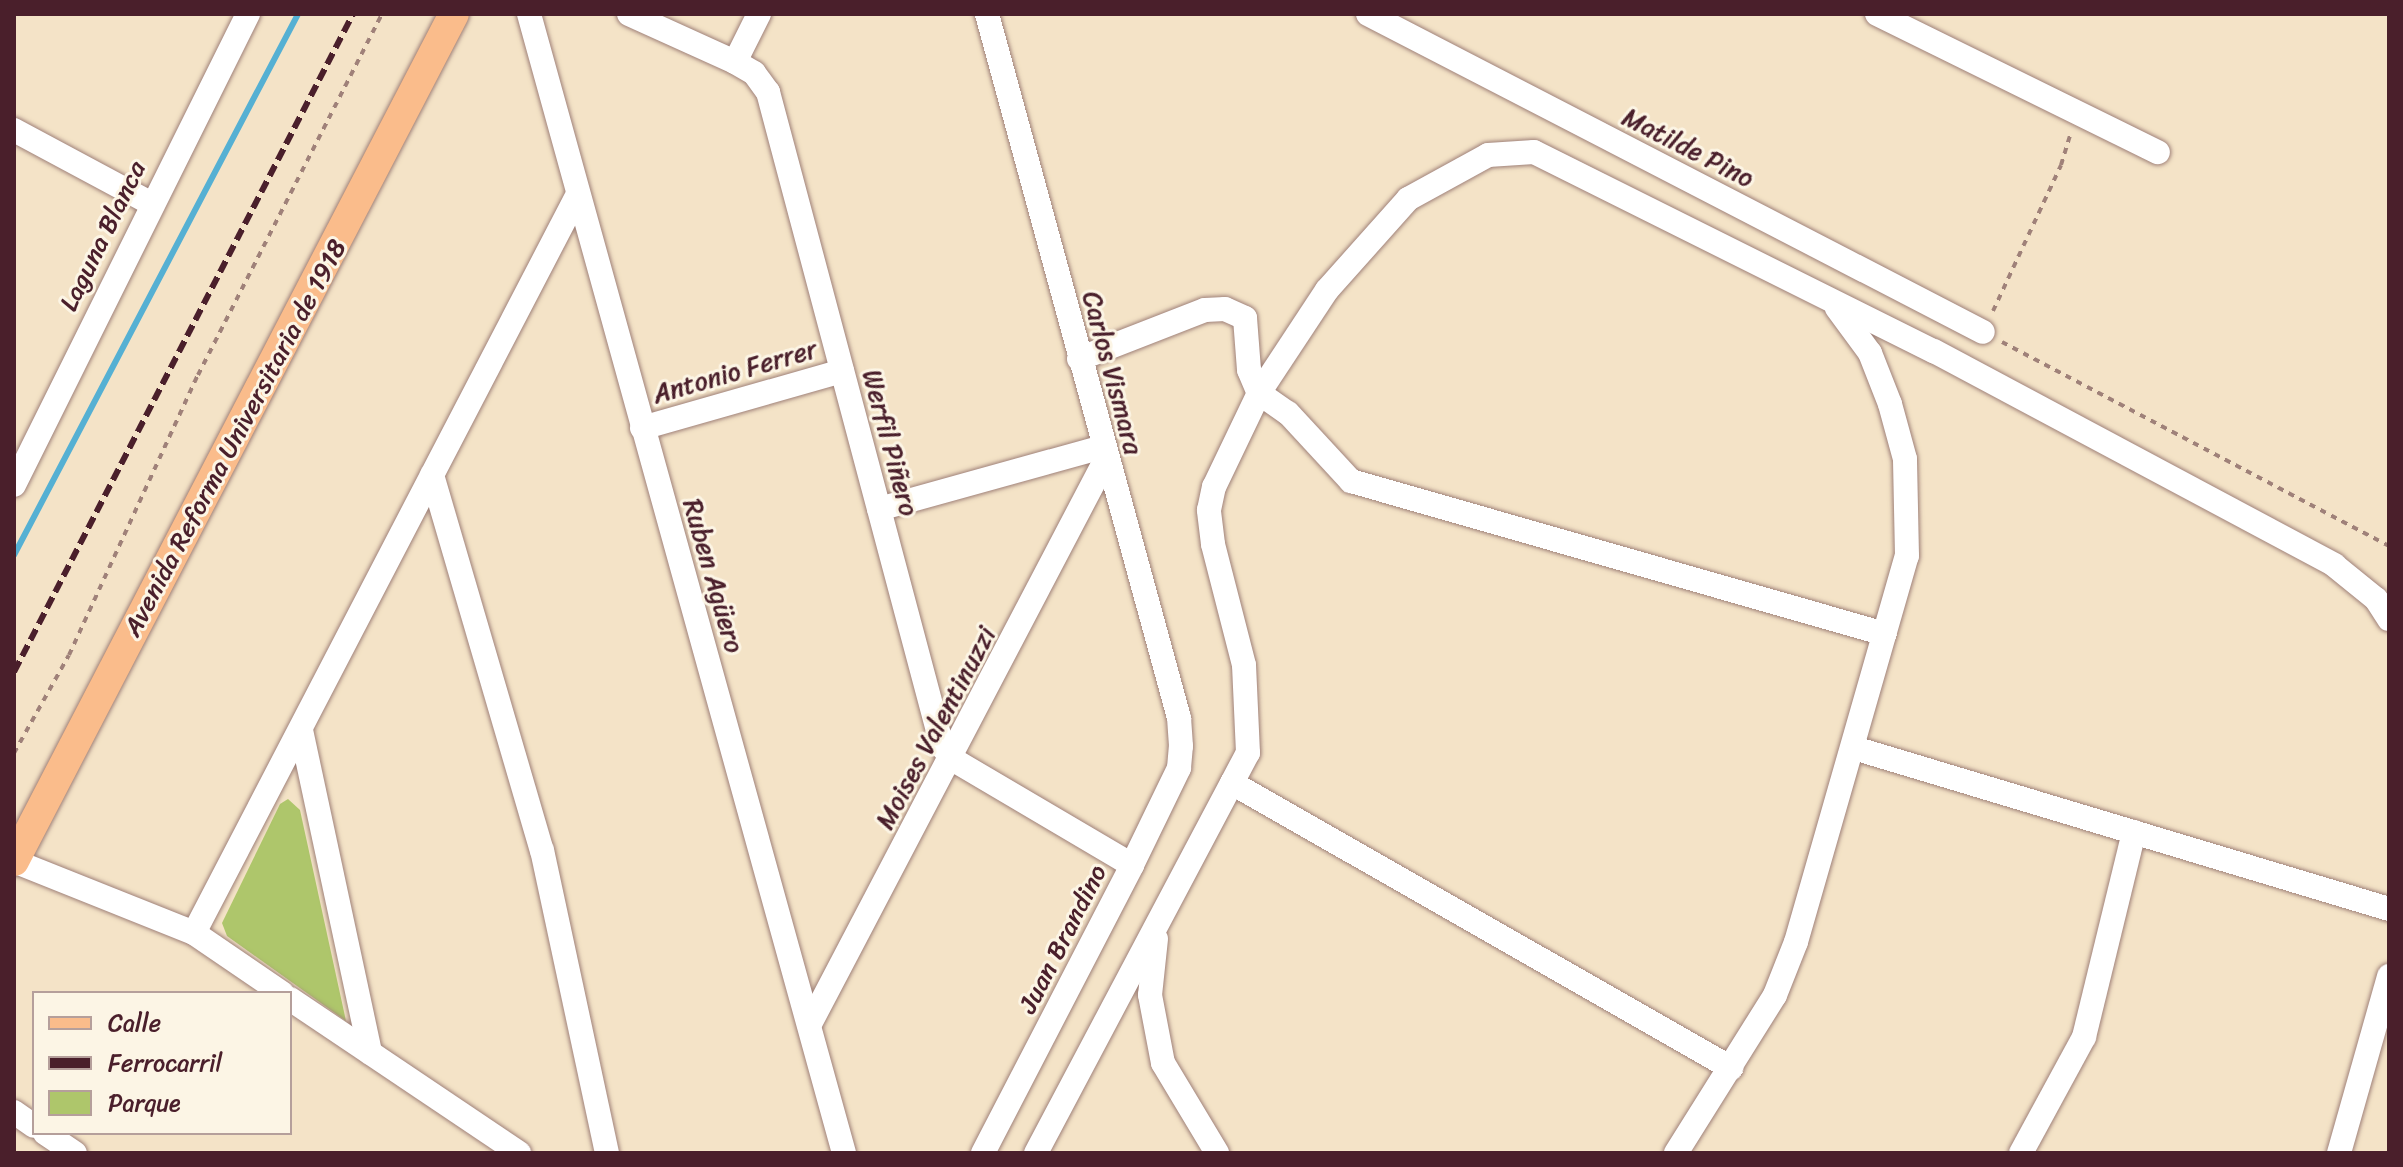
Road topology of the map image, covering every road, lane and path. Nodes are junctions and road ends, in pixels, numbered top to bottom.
1 (248, 14) edge
2 (382, 14) edge
3 (454, 14) edge
4 (529, 14) edge
5 (629, 14) edge
6 (759, 14) edge
7 (987, 14) edge
8 (1368, 14) edge
9 (1877, 14) edge
10 (735, 62) junction
11 (2077, 112) junction
12 (14, 130) edge
13 (2158, 152) dead end
14 (578, 194) junction
15 (150, 203) junction
16 (1829, 299) junction
17 (1983, 332) junction
18 (1079, 359) junction
19 (842, 371) junction
20 (1259, 393) junction
21 (642, 428) junction
22 (1105, 453) junction
23 (432, 475) junction
24 (14, 485) edge
25 (879, 509) junction
26 (2389, 546) edge
27 (2389, 619) edge
28 (1885, 634) junction
29 (301, 730) junction
30 (1181, 746) joint
31 (1854, 748) junction
32 (14, 753) edge
33 (952, 759) junction
34 (1232, 783) junction
35 (2134, 832) junction
36 (14, 861) edge
37 (1132, 865) junction
38 (2389, 909) edge
39 (1157, 925) junction
40 (194, 933) junction
41 (2389, 976) edge
42 (279, 991) edge
43 (292, 1000) edge
44 (2383, 1019) edge
45 (811, 1022) junction
46 (370, 1053) junction
47 (1731, 1068) junction
48 (14, 1112) edge
49 (32, 1125) edge
50 (48, 1135) edge
51 (75, 1153) edge
52 (519, 1153) edge
53 (607, 1153) edge
54 (844, 1153) edge
55 (983, 1153) edge
56 (1036, 1153) edge
57 (1217, 1153) edge
58 (1676, 1153) edge
59 (2021, 1153) edge
60 (2339, 1153) edge

1 - 15 street, Laguna Blanca
2 - 32 path
3 - 36 main road, Avenida Reforma Universitaria de 1918
4 - 14 street, Ruben Agüero
5 - 10 street, Werfil Piñero
6 - 10 street
7 - 18 street, Carlos Vismara
8 - 17 street, Matilde Pino
9 - 11 street
10 - 19 street, Werfil Piñero
11 - 13 street
11 - 17 path
12 - 15 street
14 - 21 street, Ruben Agüero
14 - 23 street
15 - 24 street, Laguna Blanca
16 - 20 street
16 - 27 street
16 - 28 street
17 - 26 path
18 - 20 street
18 - 22 street, Carlos Vismara
19 - 21 street, Antonio Ferrer
19 - 25 street, Werfil Piñero
20 - 28 street
20 - 34 street
21 - 45 street, Ruben Agüero
22 - 25 street
22 - 30 street, Carlos Vismara
22 - 33 street, Moises Valentinuzzi
23 - 29 street
23 - 53 street
25 - 33 street, Werfil Piñero
28 - 31 street
29 - 40 street
29 - 46 street
30 - 37 street, Juan Brandino
31 - 35 street
31 - 47 street
33 - 37 street
33 - 45 street, Moises Valentinuzzi
34 - 39 street
34 - 47 street
35 - 38 street
35 - 59 street
36 - 40 street
37 - 55 street, Juan Brandino
39 - 56 street
39 - 57 street
40 - 42 street
41 - 44 street
43 - 46 street
44 - 60 street
45 - 54 street, Ruben Agüero
46 - 52 street
47 - 58 street
48 - 49 street
50 - 51 street

